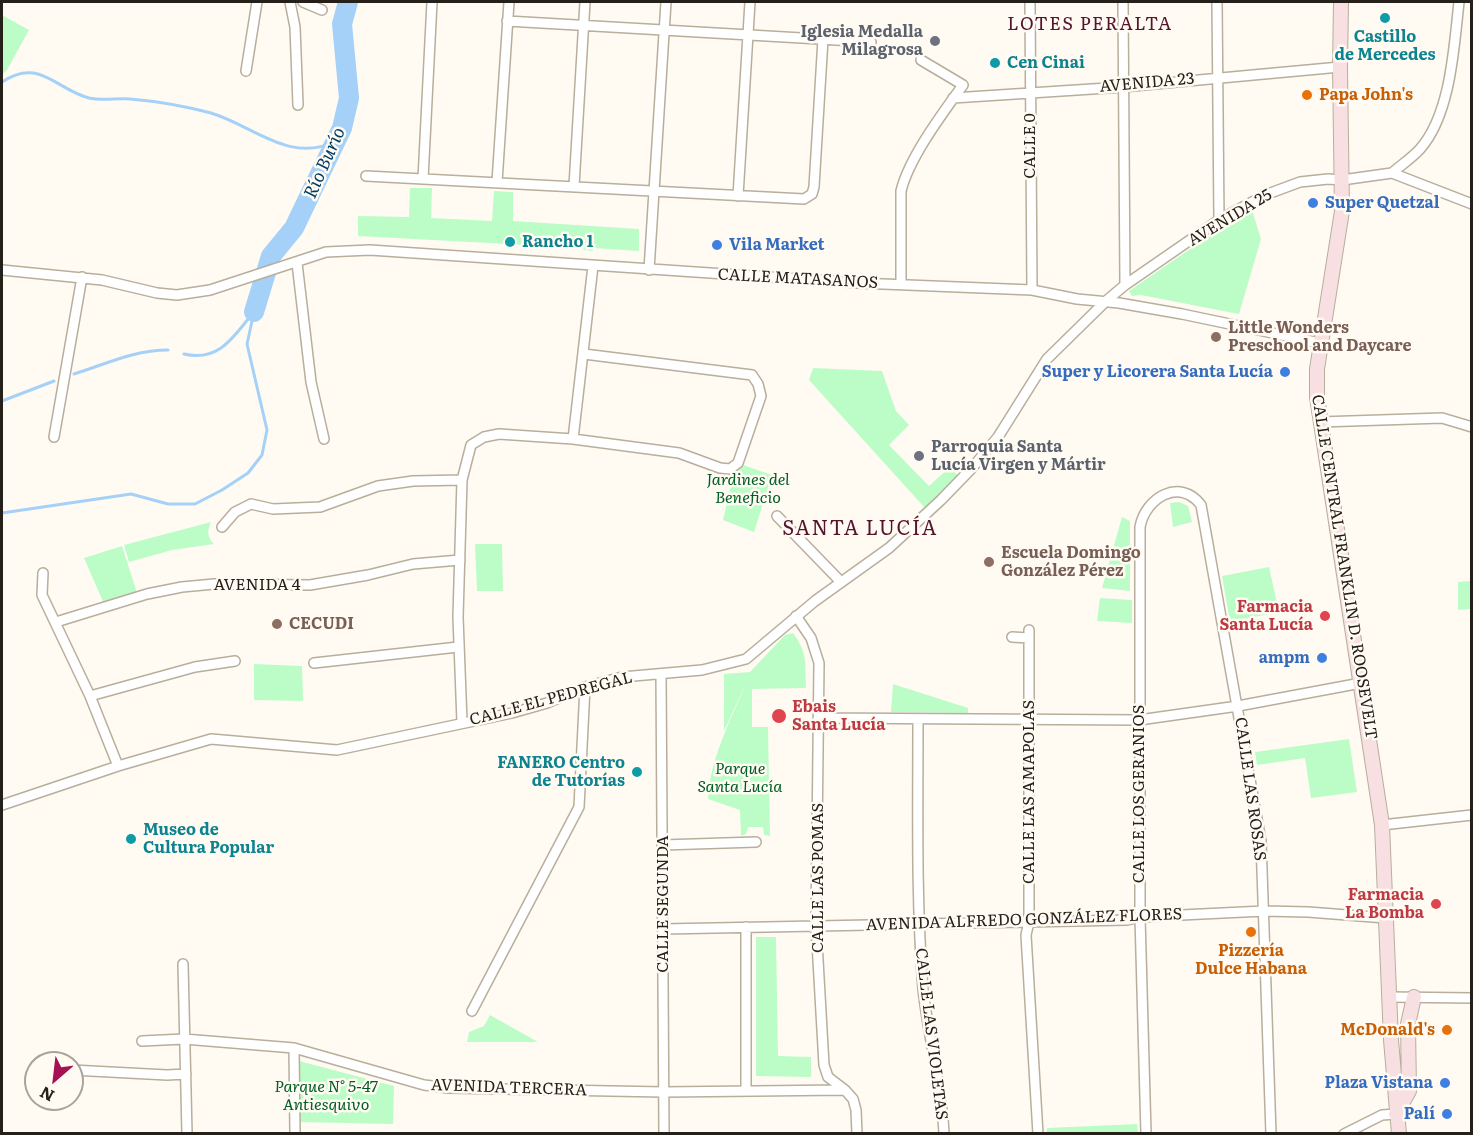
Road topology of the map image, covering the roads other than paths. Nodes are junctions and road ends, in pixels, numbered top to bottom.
1 (257, 2) edge
2 (291, 2) edge
3 (303, 2) edge
4 (432, 2) edge
5 (508, 2) edge
6 (585, 2) edge
7 (666, 2) edge
8 (750, 2) edge
9 (1030, 2) edge
10 (1123, 2) edge
11 (1217, 2) edge
12 (1341, 2) edge
13 (1459, 2) edge
14 (322, 10) dead end
15 (507, 21) junction
16 (583, 25) junction
17 (664, 30) junction
18 (748, 35) junction
19 (823, 39) junction
20 (871, 42) dead end
21 (921, 60) dead end
22 (1340, 67) junction
23 (246, 71) dead end
24 (1218, 76) junction
25 (1123, 87) junction
26 (1029, 92) junction
27 (953, 98) junction
28 (298, 105) dead end
29 (1392, 173) junction
30 (366, 176) dead end
31 (423, 179) junction
32 (1342, 180) junction
33 (497, 182) junction
34 (574, 186) junction
35 (654, 192) junction
36 (738, 196) junction
37 (1472, 204) edge
38 (1219, 220) junction
39 (297, 263) junction
40 (593, 266) junction
41 (2, 270) edge
42 (649, 270) junction
43 (82, 278) junction
44 (901, 284) junction
45 (1125, 285) junction
46 (1032, 290) junction
47 (1106, 301) junction
48 (1320, 343) junction
49 (584, 354) junction
50 (1320, 422) junction
51 (1472, 427) edge
52 (54, 437) dead end
53 (324, 439) dead end
54 (573, 439) junction
55 (462, 480) junction
56 (777, 516) dead end
57 (1140, 527) joint
58 (222, 528) dead end
59 (460, 560) junction
60 (43, 573) dead end
61 (842, 582) junction
62 (796, 616) junction
63 (56, 622) junction
64 (1012, 637) dead end
65 (459, 647) junction
66 (235, 661) dead end
67 (314, 663) dead end
68 (661, 674) junction
69 (1361, 683) junction
70 (585, 687) junction
71 (90, 696) junction
72 (1238, 706) junction
73 (818, 718) junction
74 (918, 719) junction
75 (1029, 720) junction
76 (1138, 720) junction
77 (462, 722) junction
78 (118, 766) junction
79 (2, 805) edge
80 (1472, 815) edge
81 (1382, 825) junction
82 (756, 842) dead end
83 (663, 845) junction
84 (1264, 911) junction
85 (1140, 917) junction
86 (1386, 918) junction
87 (1029, 922) junction
88 (918, 924) junction
89 (816, 925) junction
90 (746, 927) junction
91 (663, 929) junction
92 (183, 964) dead end
93 (1389, 997) junction
94 (1414, 997) junction
95 (1472, 998) edge
96 (472, 1011) dead end
97 (184, 1039) junction
98 (142, 1041) dead end
99 (294, 1048) junction
100 (84, 1071) edge
101 (186, 1074) junction
102 (845, 1090) junction
103 (746, 1091) junction
104 (664, 1092) junction
105 (1396, 1114) junction
106 (187, 1134) edge
107 (294, 1134) edge
108 (664, 1134) edge
109 (857, 1134) edge
110 (944, 1134) edge
111 (1038, 1134) edge
112 (1146, 1134) edge
113 (1271, 1134) edge
114 (1344, 1134) edge
115 (1398, 1134) edge

1 - 23 street
2 - 28 street
3 - 14 street
4 - 31 street
5 - 15 street
6 - 16 street
7 - 17 street
8 - 18 street
9 - 26 street, CALLE 0
10 - 25 street
11 - 24 street
12 - 22 main road, CALLE CENTRAL FRANKLIN D. ROOSEVELT
13 - 29 street
15 - 16 street
15 - 33 street
16 - 17 street
16 - 34 street
17 - 18 street
17 - 35 street
18 - 19 street
18 - 36 street
19 - 20 street
19 - 36 street
21 - 27 street
22 - 24 street, AVENIDA 23
22 - 32 main road, CALLE CENTRAL FRANKLIN D. ROOSEVELT
24 - 25 street, AVENIDA 23
24 - 38 street
25 - 26 street, AVENIDA 23
25 - 45 street
26 - 27 street, AVENIDA 23
26 - 46 street, CALLE 0
27 - 44 street
29 - 32 street, AVENIDA 25
29 - 37 street, AVENIDA 25
30 - 31 street
31 - 33 street
32 - 38 street, AVENIDA 25
32 - 48 main road, CALLE CENTRAL FRANKLIN D. ROOSEVELT
33 - 34 street
34 - 35 street
35 - 36 street
35 - 42 street
38 - 45 street, AVENIDA 25
39 - 40 street, CALLE MATASANOS
39 - 43 street, CALLE MATASANOS
39 - 53 street
40 - 42 street, CALLE MATASANOS
40 - 49 street
41 - 43 street
42 - 44 street, CALLE MATASANOS
43 - 52 street
44 - 46 street, CALLE MATASANOS
45 - 47 street, AVENIDA 25
46 - 47 street, CALLE MATASANOS
47 - 48 street, CALLE MATASANOS
47 - 61 street, CALLE EL PEDREGAL
48 - 50 main road, CALLE CENTRAL FRANKLIN D. ROOSEVELT
49 - 54 street
49 - 54 street
50 - 51 street
50 - 69 main road, CALLE CENTRAL FRANKLIN D. ROOSEVELT
54 - 55 street
55 - 58 street
55 - 59 street
56 - 61 street
57 - 72 street, CALLE LAS ROSAS
57 - 76 street, CALLE LOS GERANIOS
59 - 63 street, AVENIDA 4
59 - 65 street
60 - 63 street
61 - 62 street, CALLE EL PEDREGAL
62 - 68 street, CALLE EL PEDREGAL
62 - 73 street, CALLE LAS POMAS
63 - 71 street
64 - 75 street, CALLE LAS AMAPOLAS
65 - 67 street
65 - 77 street
66 - 71 street
68 - 70 street, CALLE EL PEDREGAL
68 - 83 street, CALLE SEGUNDA
69 - 72 street
69 - 81 main road, CALLE CENTRAL FRANKLIN D. ROOSEVELT
70 - 77 street, CALLE EL PEDREGAL
70 - 96 street
71 - 78 street
72 - 76 street
72 - 84 street, CALLE LAS ROSAS
73 - 74 street
73 - 89 street, CALLE LAS POMAS
74 - 75 street
74 - 88 street, CALLE LAS VIOLETAS
75 - 76 street
75 - 87 street, CALLE LAS AMAPOLAS
76 - 85 street, CALLE LOS GERANIOS
77 - 78 street, CALLE EL PEDREGAL
78 - 79 street, CALLE EL PEDREGAL
80 - 81 street
81 - 86 main road, CALLE CENTRAL FRANKLIN D. ROOSEVELT
82 - 83 street
83 - 91 street, CALLE SEGUNDA
84 - 85 street, AVENIDA ALFREDO GONZÁLEZ FLORES
84 - 86 street, AVENIDA ALFREDO GONZÁLEZ FLORES
84 - 113 street, CALLE LAS ROSAS
85 - 87 street, AVENIDA ALFREDO GONZÁLEZ FLORES
85 - 112 street, CALLE LOS GERANIOS
86 - 93 main road, CALLE CENTRAL FRANKLIN D. ROOSEVELT
87 - 88 street, AVENIDA ALFREDO GONZÁLEZ FLORES
87 - 111 street, CALLE LAS AMAPOLAS
88 - 89 street, AVENIDA ALFREDO GONZÁLEZ FLORES
88 - 110 street, CALLE LAS VIOLETAS
89 - 90 street, AVENIDA ALFREDO GONZÁLEZ FLORES
89 - 102 street, CALLE LAS POMAS
90 - 91 street, AVENIDA ALFREDO GONZÁLEZ FLORES
90 - 103 street
91 - 104 street, CALLE SEGUNDA
92 - 97 street
93 - 94 street
93 - 105 main road, CALLE CENTRAL FRANKLIN D. ROOSEVELT
94 - 95 street
94 - 105 main road
97 - 98 street, AVENIDA TERCERA
97 - 99 street, AVENIDA TERCERA
97 - 101 street
99 - 104 street, AVENIDA TERCERA
99 - 107 street
100 - 101 street
101 - 106 street
102 - 103 street, AVENIDA TERCERA
102 - 109 street, CALLE LAS POMAS
103 - 104 street, AVENIDA TERCERA
104 - 108 street, CALLE SEGUNDA
105 - 114 street
105 - 115 main road, CALLE CENTRAL FRANKLIN D. ROOSEVELT

